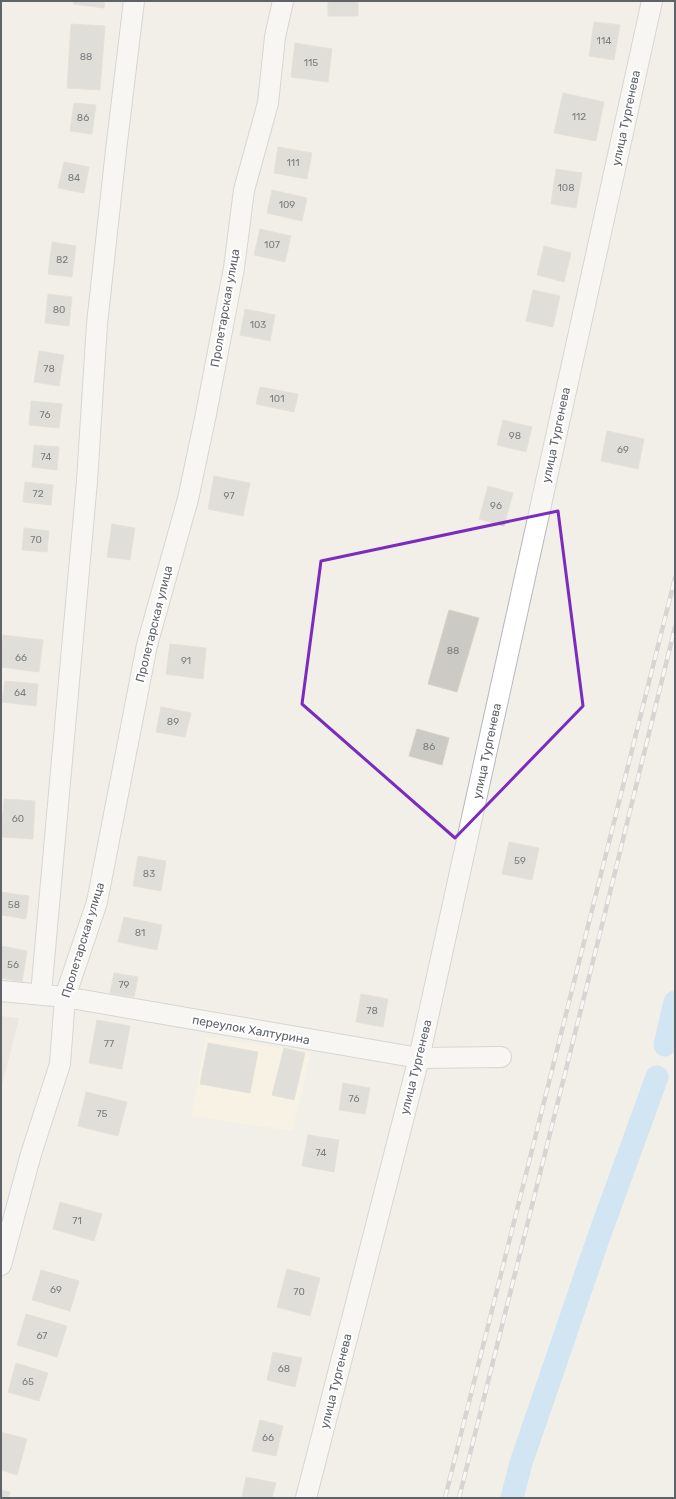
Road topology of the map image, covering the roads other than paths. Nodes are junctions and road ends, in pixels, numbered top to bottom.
1 (134, 1) edge
2 (283, 1) edge
3 (652, 1) edge
4 (1, 990) edge
5 (41, 994) junction
6 (65, 997) junction
7 (501, 1057) dead end
8 (419, 1058) junction
9 (1, 1265) edge
10 (306, 1498) edge

1 - 5 street, Пролетарская улица
2 - 6 street, Пролетарская улица
3 - 8 street, улица Тургенева
4 - 5 street, переулок Халтурина
5 - 6 street, переулок Халтурина
6 - 8 street, переулок Халтурина
6 - 9 street, Пролетарская улица
7 - 8 street, переулок Халтурина
8 - 10 street, улица Тургенева

